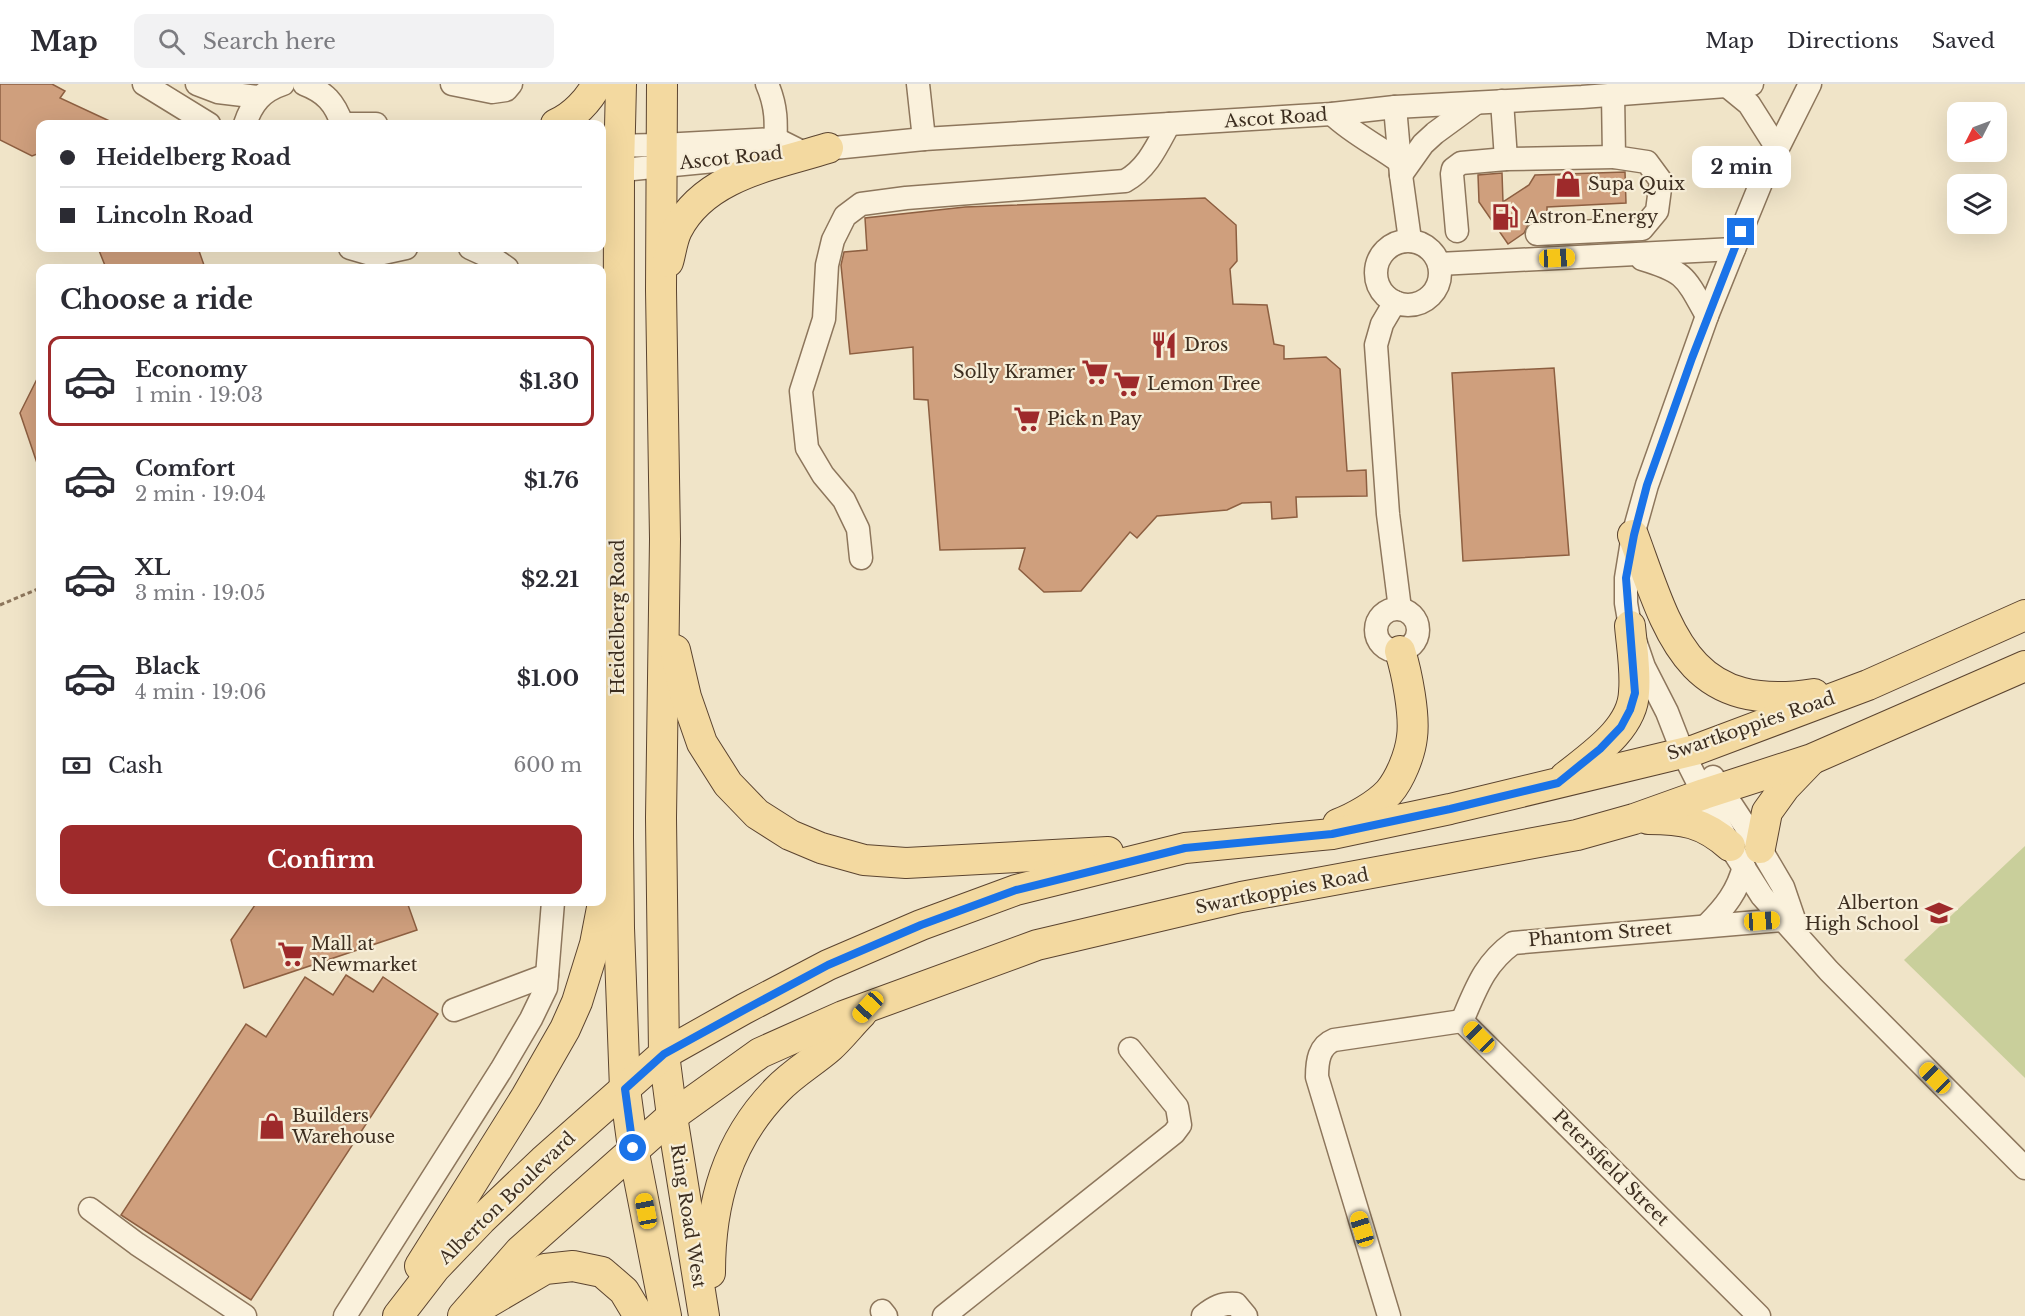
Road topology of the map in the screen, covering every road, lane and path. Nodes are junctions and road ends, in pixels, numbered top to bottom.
1 (144, 84) edge
2 (197, 84) edge
3 (283, 84) edge
4 (452, 84) edge
5 (511, 84) edge
6 (597, 84) edge
7 (621, 84) edge
8 (662, 84) edge
9 (767, 84) edge
10 (918, 84) edge
11 (1752, 84) edge
12 (1810, 84) edge
13 (314, 86) edge
14 (1727, 86) junction
15 (1582, 90) edge
16 (1613, 94) junction
17 (258, 97) junction
18 (1502, 101) junction
19 (1478, 102) junction
20 (1395, 107) junction
21 (1332, 114) junction
22 (202, 120) edge
23 (246, 120) edge
24 (340, 120) edge
25 (562, 120) edge
26 (1169, 124) junction
27 (924, 139) junction
28 (776, 147) junction
29 (1777, 148) junction
30 (814, 150) junction
31 (662, 155) junction
32 (1614, 157) junction
33 (610, 159) edge
34 (1506, 159) junction
35 (1401, 169) junction
36 (1457, 231) dead end
37 (1537, 234) dead end
38 (1410, 240) junction
39 (1734, 249) junction
40 (364, 252) edge
41 (388, 252) edge
42 (479, 252) edge
43 (1628, 255) junction
44 (501, 264) edge
45 (1439, 264) junction
46 (661, 290) junction
47 (1395, 302) junction
48 (606, 308) edge
49 (1707, 316) junction
50 (619, 420) junction
51 (1634, 535) junction
52 (861, 558) dead end
53 (36, 590) edge
54 (664, 595) junction
55 (0, 605) edge
56 (1400, 609) junction
57 (2025, 615) edge
58 (1630, 626) junction
59 (1400, 651) junction
60 (2025, 666) edge
61 (1868, 685) junction
62 (1689, 751) junction
63 (1812, 759) junction
64 (1558, 783) junction
65 (1712, 791) junction
66 (1635, 819) junction
67 (1295, 837) junction
68 (618, 838) junction
69 (1185, 848) junction
70 (1745, 853) junction
71 (606, 888) edge
72 (554, 906) edge
73 (602, 906) edge
74 (1787, 918) junction
75 (1707, 925) junction
76 (547, 975) junction
77 (868, 1007) junction
78 (454, 1010) dead end
79 (1462, 1021) junction
80 (1130, 1049) dead end
81 (664, 1054) junction
82 (625, 1089) junction
83 (672, 1116) junction
84 (633, 1148) junction
85 (2025, 1168) edge
86 (90, 1209) dead end
87 (245, 1316) edge
88 (345, 1316) edge
89 (396, 1316) edge
90 (465, 1316) edge
91 (639, 1316) edge
92 (666, 1316) edge
93 (704, 1316) edge
94 (710, 1316) edge
95 (944, 1316) edge
96 (1203, 1316) edge
97 (1246, 1316) edge
98 (1389, 1316) edge
99 (1759, 1316) edge

1 - 22 street
2 - 17 street
3 - 17 street
4 - 5 street
6 - 25 main road
7 - 33 main road, Heidelberg Road
8 - 31 main road
9 - 28 street
10 - 27 street
11 - 14 street, Ascot Road
12 - 29 street
13 - 24 street
14 - 16 street, Ascot Road
14 - 29 street
15 - 16 street, Ascot Road
15 - 18 street, Ascot Road
16 - 32 street
17 - 23 street
18 - 19 street, Ascot Road
18 - 34 street
19 - 20 street, Ascot Road
19 - 35 street
20 - 21 street, Ascot Road
20 - 35 street
21 - 26 street, Ascot Road
21 - 35 street
26 - 27 street, Ascot Road
26 - 52 street
27 - 30 street, Ascot Road
28 - 30 street, Ascot Road
28 - 31 street, Ascot Road
29 - 39 street
30 - 46 main road
31 - 33 street, Ascot Road
31 - 46 main road
32 - 34 street
32 - 37 street
33 - 50 main road, Heidelberg Road
34 - 36 street
35 - 38 street
38 - 45 street
38 - 47 street
39 - 43 street
39 - 49 street
40 - 41 street
42 - 44 street
43 - 45 street
43 - 49 street
45 - 47 street
46 - 54 main road
47 - 56 street
48 - 50 main road
49 - 51 street
50 - 68 main road, Heidelberg Road
51 - 58 street
51 - 61 main road
53 - 55 path
54 - 69 main road
54 - 81 main road
56 - 59 street
56 - 59 street
57 - 61 main road, Swartkoppies Road
58 - 62 street
58 - 64 main road
59 - 67 main road
60 - 63 main road, Swartkoppies Road
61 - 62 main road, Swartkoppies Road
62 - 64 main road, Swartkoppies Road
62 - 65 street
63 - 65 main road, Swartkoppies Road
63 - 70 main road
64 - 67 main road, Swartkoppies Road
65 - 66 main road, Swartkoppies Road
65 - 70 street
66 - 70 main road
66 - 77 main road, Swartkoppies Road
67 - 69 main road, Swartkoppies Road
68 - 71 main road
68 - 82 main road, Heidelberg Road
69 - 81 main road, Swartkoppies Road
70 - 74 street
70 - 75 street
72 - 76 street
73 - 89 main road
74 - 75 street, Phantom Street
74 - 85 street
75 - 79 street, Phantom Street
76 - 78 street
76 - 88 street
77 - 83 main road, Swartkoppies Road
77 - 94 main road
79 - 98 street
79 - 99 street, Petersfield Street
80 - 95 street
81 - 82 main road, Swartkoppies Road
81 - 83 main road
82 - 84 main road, Heidelberg Road
82 - 89 main road, Alberton Boulevard
83 - 84 main road, Swartkoppies Road
83 - 93 main road, Ring Road West
84 - 90 main road
84 - 92 main road
86 - 87 street
90 - 91 main road
96 - 97 street

